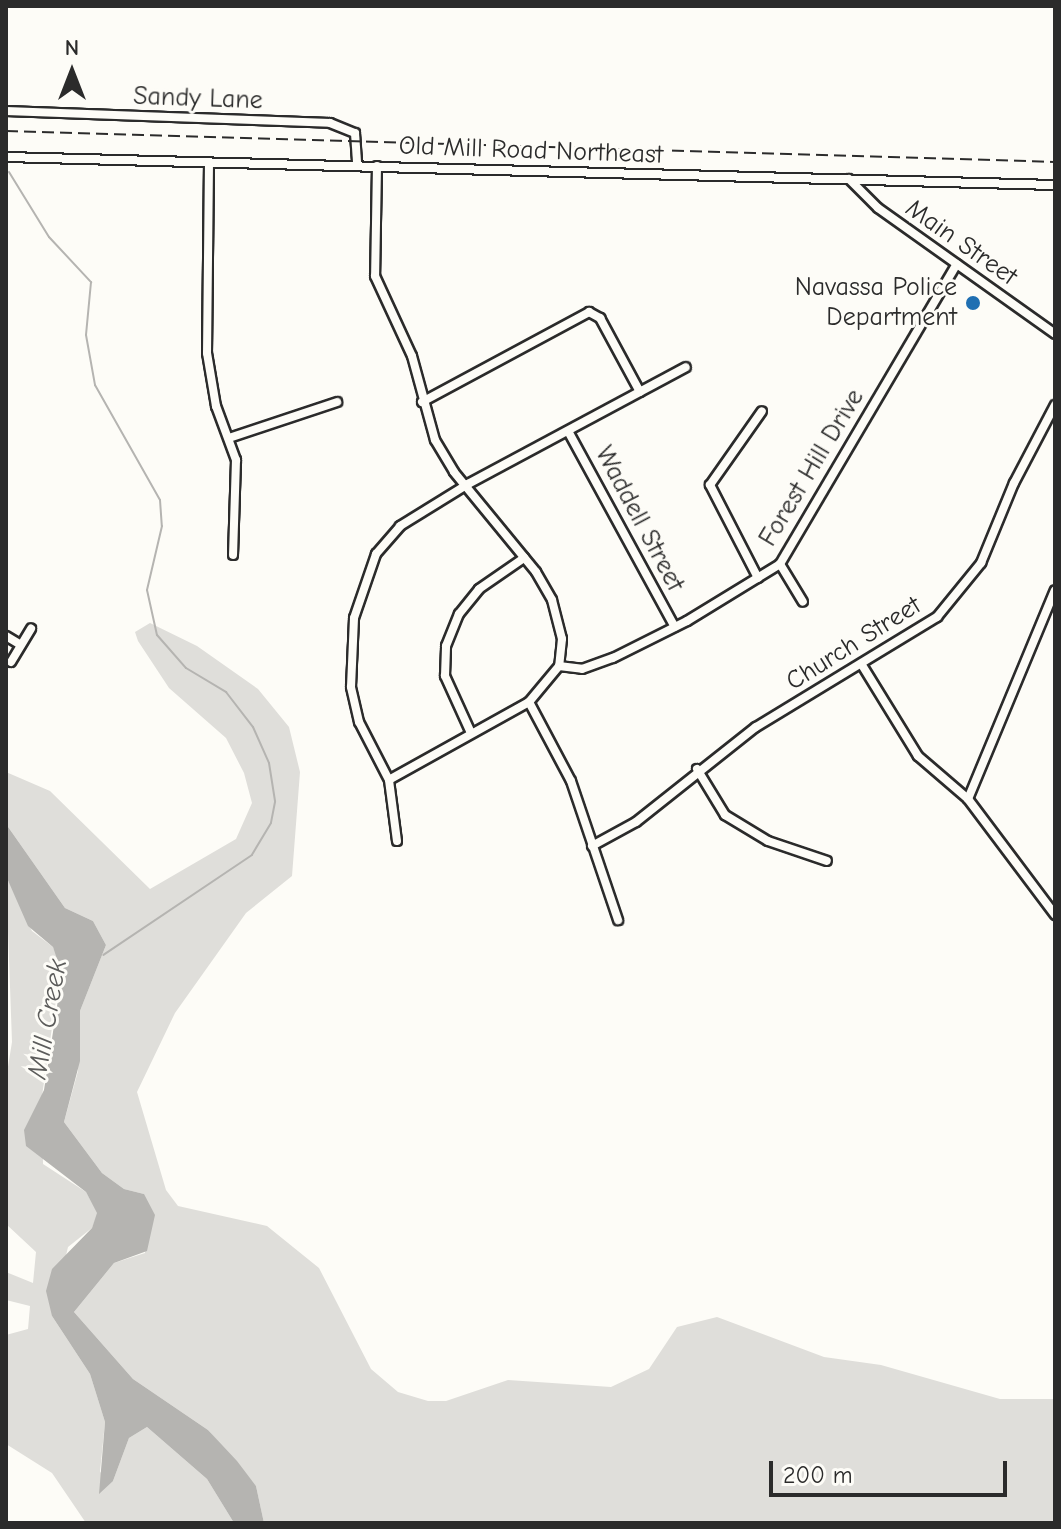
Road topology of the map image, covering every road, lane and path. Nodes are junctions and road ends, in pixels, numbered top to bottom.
1 (6, 111) edge
2 (6, 157) edge
3 (209, 163) junction
4 (357, 165) junction
5 (377, 166) junction
6 (849, 179) junction
7 (1055, 185) edge
8 (957, 264) junction
9 (1055, 334) edge
10 (686, 367) dead end
11 (640, 392) junction
12 (337, 402) dead end
13 (422, 402) junction
14 (1055, 405) edge
15 (762, 411) dead end
16 (568, 431) junction
17 (229, 438) junction
18 (468, 484) junction
19 (233, 555) dead end
20 (524, 558) junction
21 (780, 564) junction
22 (758, 578) junction
23 (1055, 590) edge
24 (803, 602) dead end
25 (675, 627) junction
26 (31, 629) dead end
27 (6, 636) edge
28 (21, 645) junction
29 (11, 662) dead end
30 (862, 665) junction
31 (559, 666) junction
32 (529, 702) junction
33 (471, 733) junction
34 (697, 769) junction
35 (389, 780) junction
36 (968, 799) junction
37 (397, 841) dead end
38 (592, 846) junction
39 (827, 861) dead end
40 (1055, 915) edge
41 (618, 920) dead end

1 - 4 street, Sandy Lane
2 - 3 street, Old Mill Road Northeast
3 - 4 street, Old Mill Road Northeast
3 - 17 street
4 - 5 street, Old Mill Road Northeast
5 - 6 street, Old Mill Road Northeast
5 - 13 street
6 - 7 street, Old Mill Road Northeast
6 - 8 street, Main Street
8 - 9 street, Main Street
8 - 21 street, Forest Hill Drive
10 - 11 street
11 - 13 street
11 - 16 street
12 - 17 street
13 - 18 street
14 - 30 street, Church Street
15 - 22 street
16 - 18 street
16 - 25 street, Waddell Street
17 - 19 street
18 - 20 street
18 - 35 street
20 - 31 street
20 - 33 street
21 - 22 street, Forest Hill Drive
21 - 24 street
22 - 25 street, Forest Hill Drive
23 - 36 street
25 - 31 street, Forest Hill Drive
26 - 28 street
27 - 28 street
28 - 29 street
30 - 34 street, Church Street
30 - 36 street
31 - 32 street
32 - 33 street
32 - 38 street
33 - 35 street
34 - 38 street, Church Street
34 - 39 street
35 - 37 street
36 - 40 street
38 - 41 street

